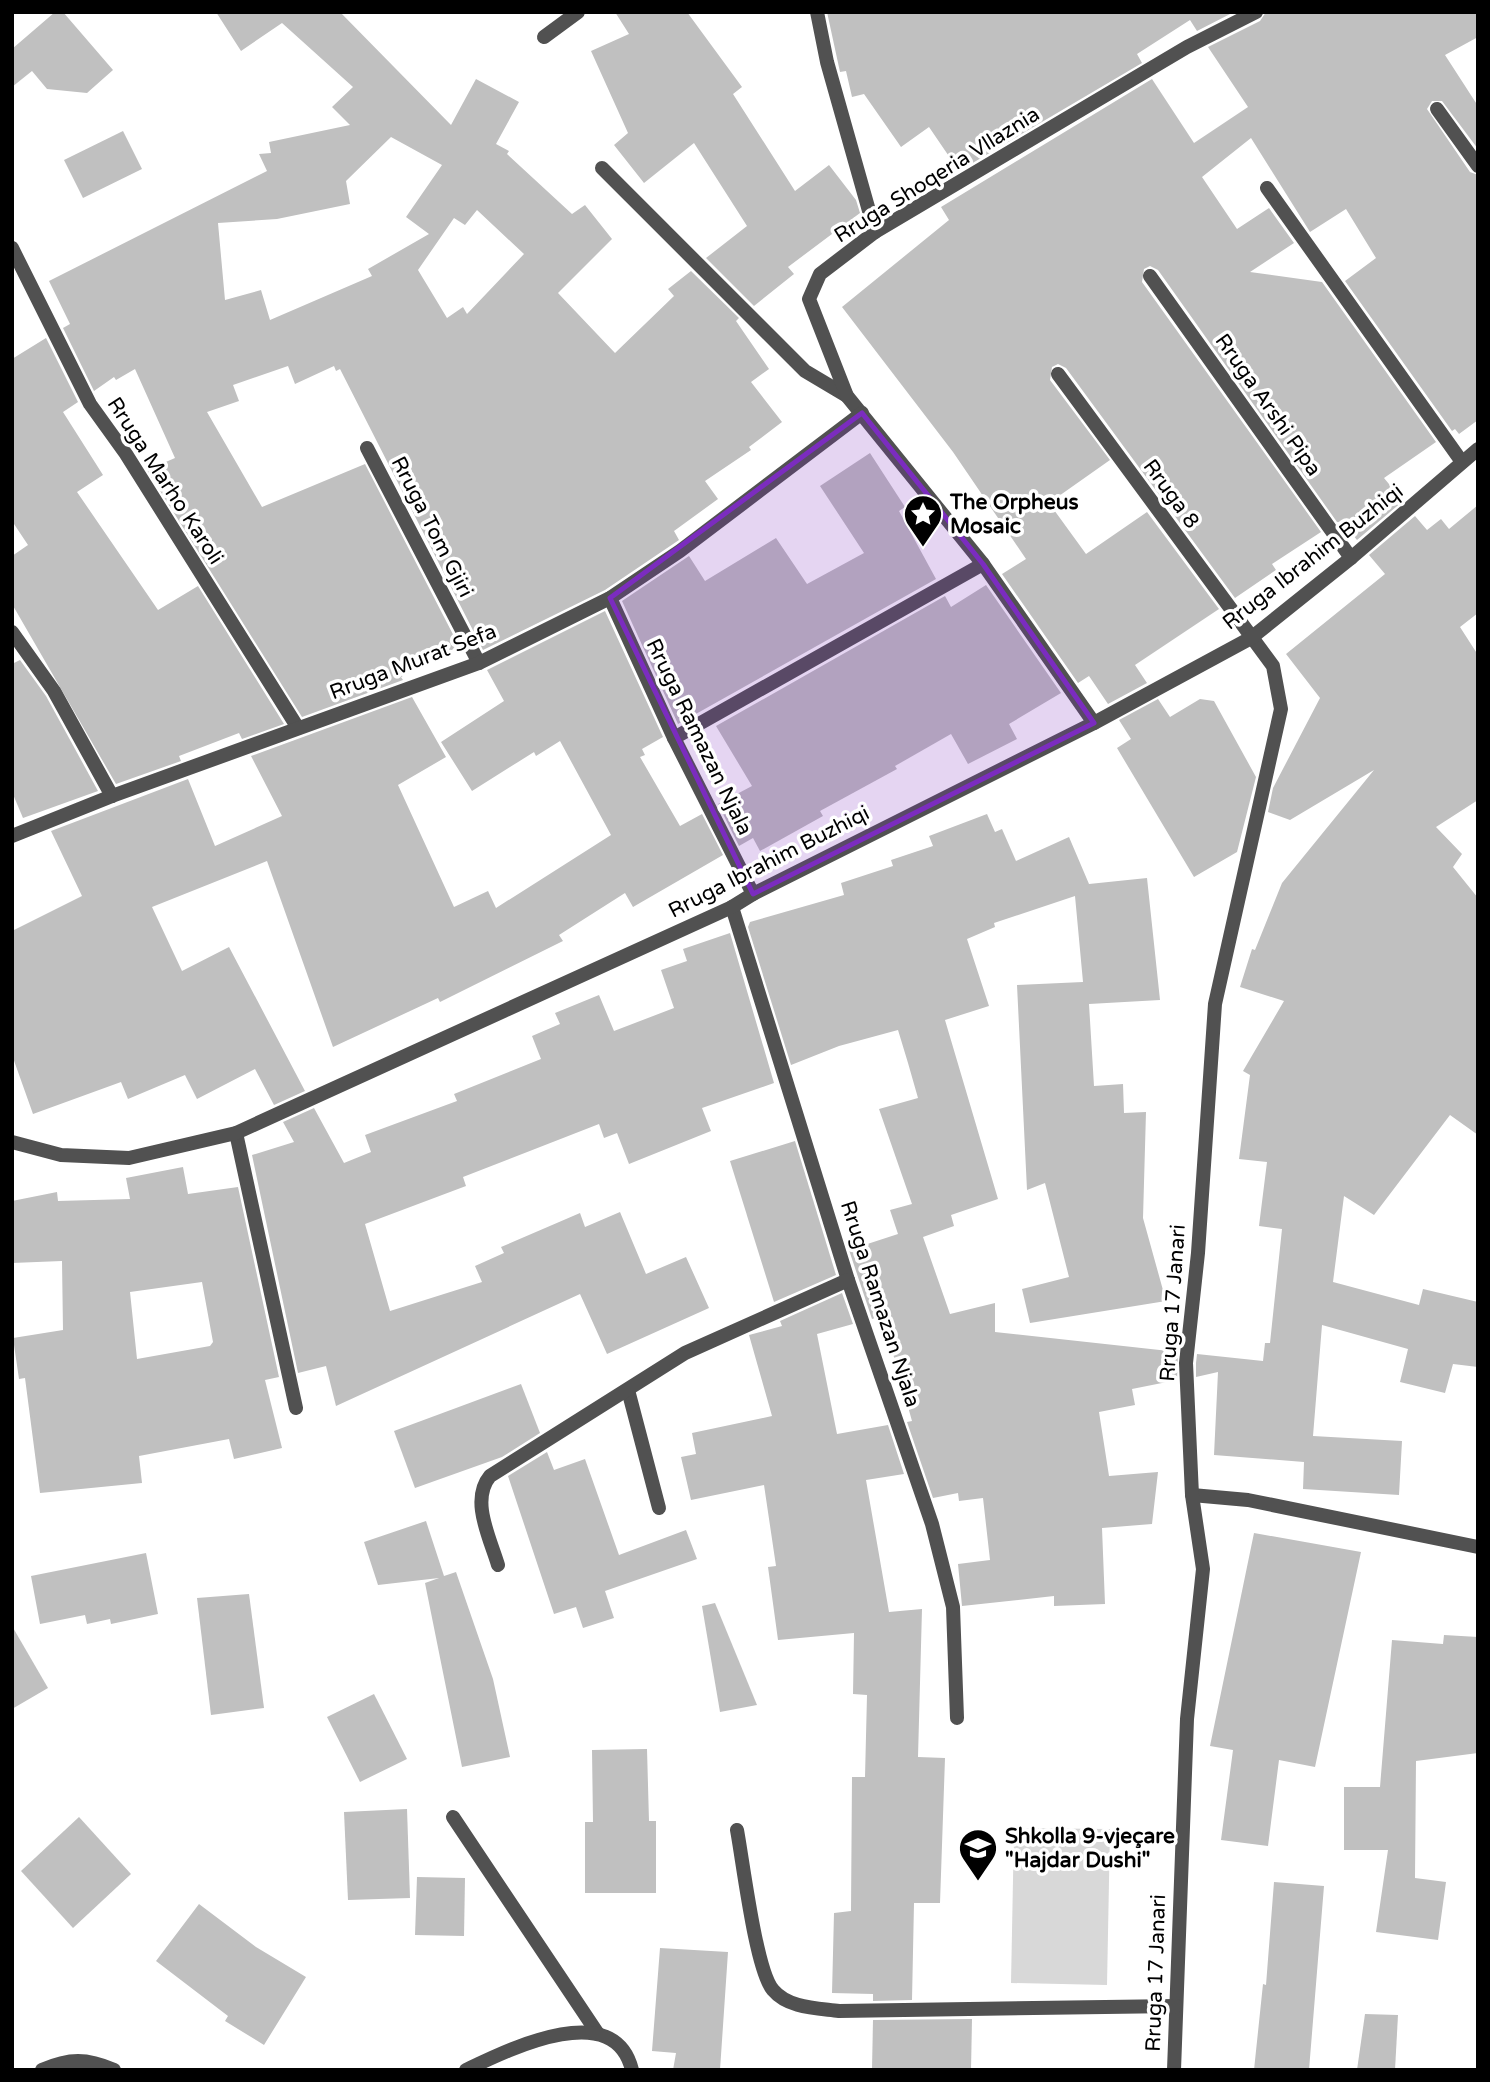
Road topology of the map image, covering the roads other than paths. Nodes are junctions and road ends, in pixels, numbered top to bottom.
1 (579, 12) edge
2 (817, 12) edge
3 (1256, 12) edge
4 (544, 37) dead end
5 (1437, 109) dead end
6 (1478, 166) edge
7 (602, 168) dead end
8 (1267, 188) dead end
9 (875, 232) junction
10 (12, 248) edge
11 (1150, 276) dead end
12 (1058, 374) dead end
13 (847, 396) junction
14 (862, 413) junction
15 (367, 448) dead end
16 (1478, 449) edge
17 (1462, 462) junction
18 (1351, 558) junction
19 (983, 564) junction
20 (610, 598) junction
21 (12, 632) edge
22 (1251, 638) junction
23 (479, 663) junction
24 (1094, 723) junction
25 (298, 728) junction
26 (674, 738) junction
27 (112, 796) junction
28 (12, 836) edge
29 (753, 894) junction
30 (732, 907) junction
31 (236, 1133) junction
32 (12, 1142) edge
33 (848, 1280) junction
34 (628, 1390) junction
35 (296, 1408) dead end
36 (1192, 1495) junction
37 (659, 1508) dead end
38 (1478, 1547) edge
39 (498, 1565) dead end
40 (957, 1718) dead end
41 (453, 1817) dead end
42 (737, 1830) dead end
43 (1176, 2006) junction
44 (598, 2034) junction
45 (42, 2070) edge
46 (114, 2070) edge
47 (466, 2070) edge
48 (632, 2070) edge
49 (1174, 2070) edge

1 - 4 street
2 - 9 street
3 - 9 street, Rruga Shoqeria Vllaznia
5 - 6 street
7 - 13 street
8 - 17 street
9 - 13 street, Rruga Shoqeria Vllaznia
10 - 25 street, Rruga Marho Karoli
11 - 18 street, Rruga Arshi Pipa
12 - 22 street, Rruga 8
13 - 14 street, Rruga Shoqeria Vllaznia
14 - 19 street, Rruga Shoqeria Vllaznia
14 - 20 street, Rruga Murat Sefa
15 - 23 street, Rruga Tom Gjiri
16 - 17 street, Rruga Ibrahim Buzhiqi
17 - 18 street, Rruga Ibrahim Buzhiqi
18 - 22 street, Rruga Ibrahim Buzhiqi
19 - 24 street, Rruga Shoqeria Vllaznia
19 - 26 street
20 - 23 street, Rruga Murat Sefa
20 - 26 street, Rruga Ramazan Njala
21 - 27 street
22 - 24 street, Rruga Ibrahim Buzhiqi
22 - 36 street, Rruga 17 Janari
23 - 25 street, Rruga Murat Sefa
24 - 29 street, Rruga Ibrahim Buzhiqi
25 - 27 street, Rruga Murat Sefa
26 - 29 street, Rruga Ramazan Njala
27 - 28 street, Rruga Murat Sefa
29 - 30 street, Rruga Ibrahim Buzhiqi
30 - 31 street, Rruga Ibrahim Buzhiqi
30 - 33 street, Rruga Ramazan Njala
31 - 32 street, Rruga Ibrahim Buzhiqi
31 - 35 street
33 - 34 street
33 - 40 street, Rruga Ramazan Njala
34 - 37 street
34 - 39 street
36 - 38 street
36 - 43 street, Rruga 17 Janari
41 - 44 street
42 - 43 street
43 - 49 street, Rruga 17 Janari
44 - 47 street
44 - 48 street
45 - 46 street

